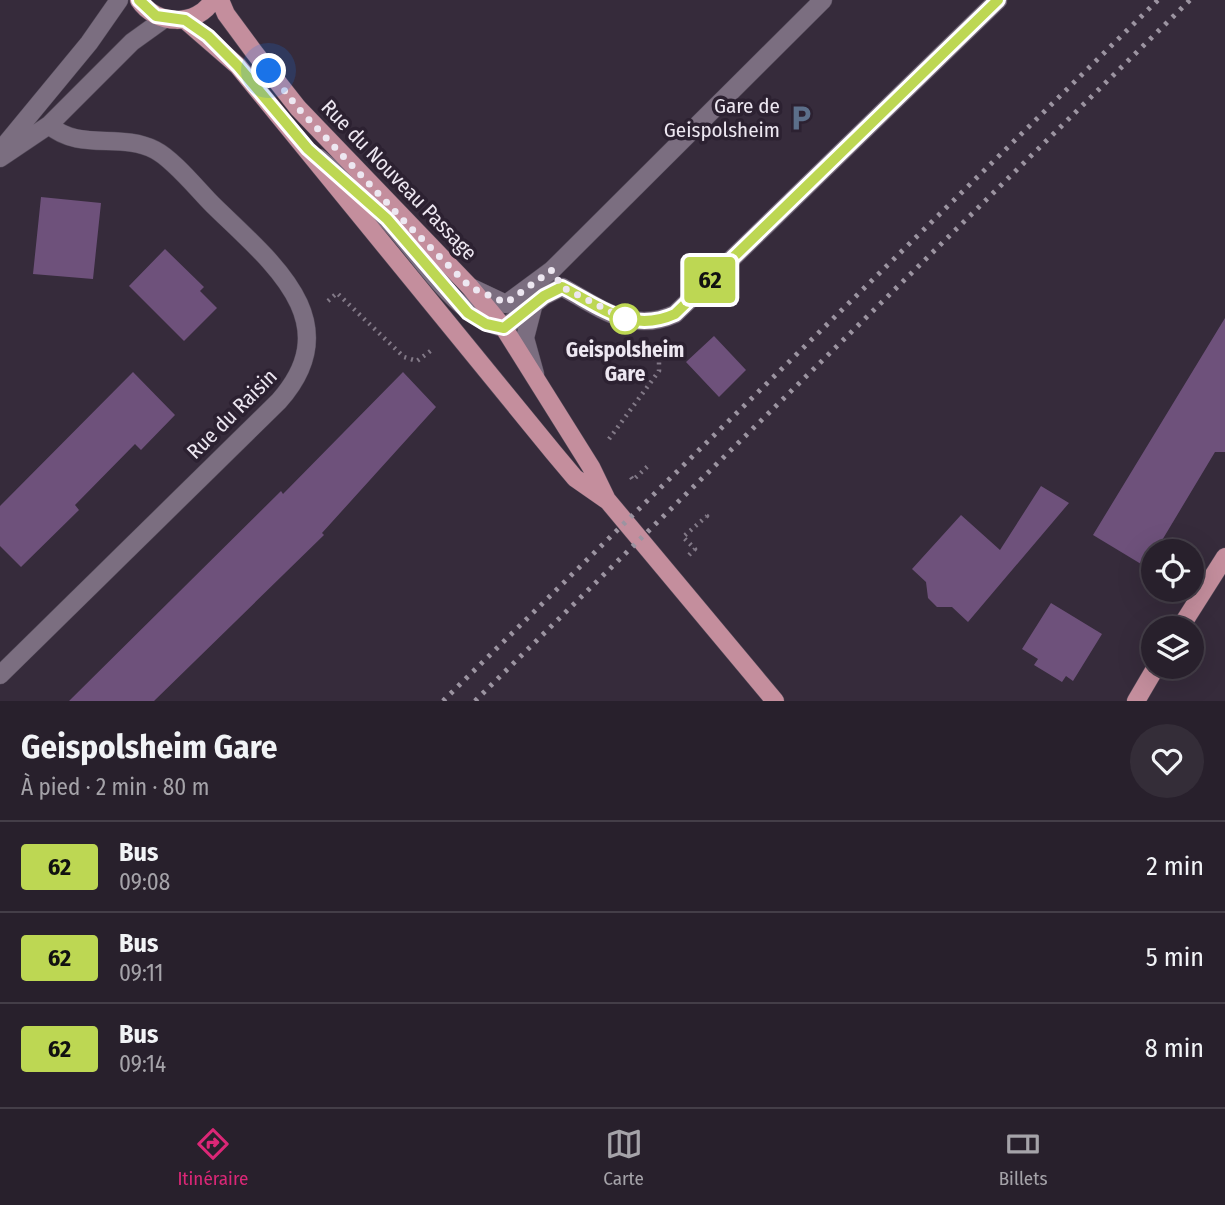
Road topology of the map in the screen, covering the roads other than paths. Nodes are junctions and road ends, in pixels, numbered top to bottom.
1 (118, 0) edge
2 (139, 0) edge
3 (214, 0) edge
4 (220, 0) edge
5 (823, 0) edge
6 (998, 0) edge
7 (164, 19) junction
8 (185, 20) junction
9 (49, 125) junction
10 (308, 149) junction
11 (0, 151) edge
12 (0, 158) edge
13 (552, 270) junction
14 (470, 287) junction
15 (562, 287) junction
16 (533, 307) junction
17 (504, 328) junction
18 (535, 374) junction
19 (608, 501) junction
20 (1225, 557) edge
21 (1188, 616) edge
22 (0, 675) edge
23 (1149, 679) edge
24 (775, 701) edge
25 (1136, 701) edge

1 - 11 street
2 - 7 main road
3 - 8 main road
4 - 14 main road, Rue du Nouveau Passage
5 - 13 street
6 - 15 street
7 - 8 main road
7 - 9 street
8 - 10 main road, Rue du Nouveau Passage
9 - 12 street
9 - 22 street, Rue du Raisin
10 - 17 street
10 - 19 main road, Rue du Nouveau Passage
13 - 14 street
13 - 15 street
14 - 17 main road, Rue du Nouveau Passage
15 - 16 street
16 - 17 street
16 - 18 street
17 - 18 main road, Rue du Nouveau Passage
18 - 19 main road, Rue du Nouveau Passage
19 - 24 main road, Rue du Nouveau Passage
20 - 21 main road
23 - 25 main road

